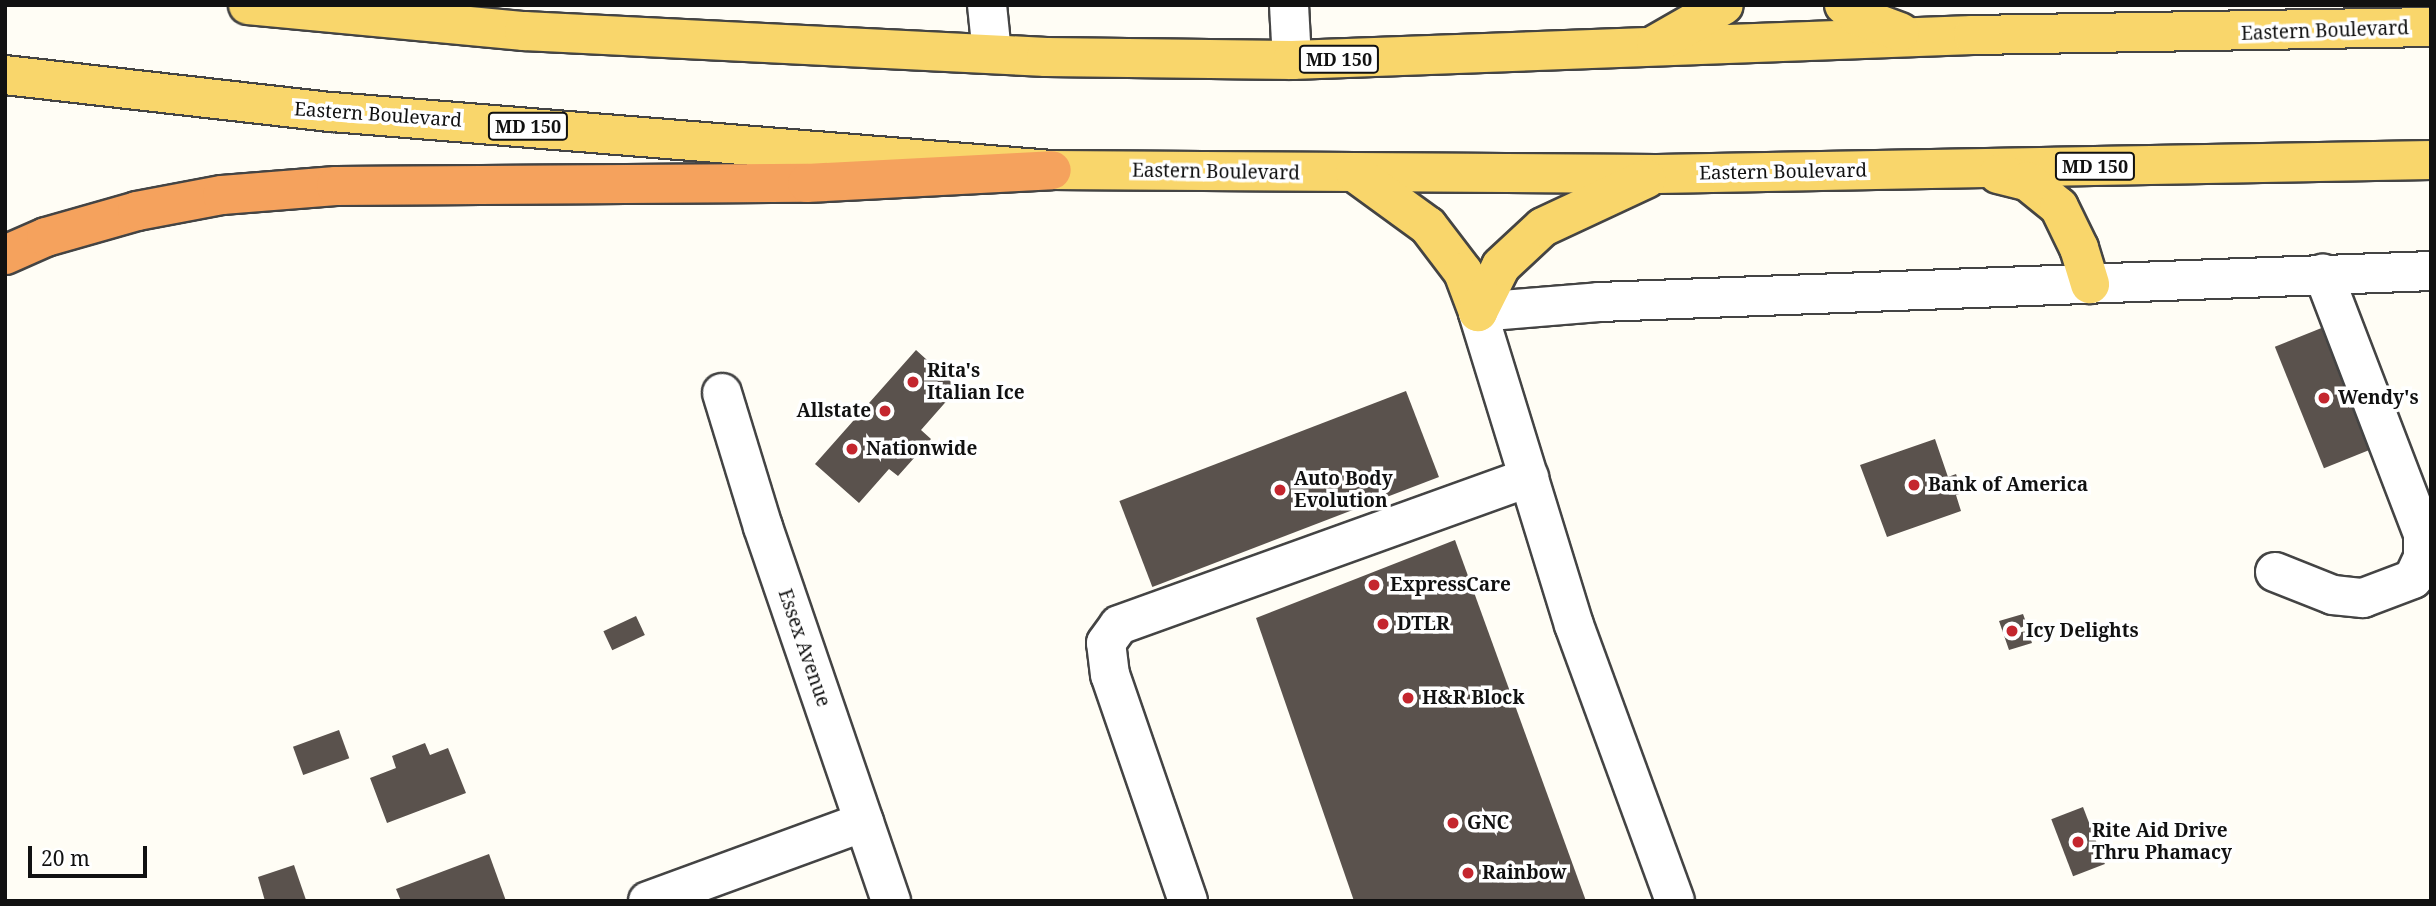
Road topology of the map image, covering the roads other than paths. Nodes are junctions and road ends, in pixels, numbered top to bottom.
1 (248, 5) edge
2 (988, 5) edge
3 (1289, 5) edge
4 (1724, 5) edge
5 (1844, 5) edge
6 (2383, 17) edge
7 (2286, 19) edge
8 (2431, 27) edge
9 (1915, 37) junction
10 (1645, 49) junction
11 (992, 53) junction
12 (1292, 60) junction
13 (5, 75) edge
14 (2431, 160) edge
15 (1975, 168) junction
16 (1052, 170) junction
17 (1355, 173) junction
18 (1657, 174) junction
19 (5, 255) edge
20 (2431, 271) edge
21 (2323, 274) junction
22 (2090, 284) junction
23 (1478, 312) junction
24 (722, 393) dead end
25 (1529, 477) junction
26 (2275, 572) dead end
27 (864, 822) junction
28 (648, 901) edge
29 (891, 901) edge
30 (1188, 901) edge
31 (1675, 901) edge

1 - 11 main road, Eastern Boulevard / MD 150
2 - 11 street
3 - 12 street
4 - 10 main road
5 - 9 main road
6 - 7 main road, Eastern Boulevard / MD 150
6 - 8 main road, Eastern Boulevard / MD 150
7 - 9 main road, Eastern Boulevard / MD 150
9 - 10 main road, Eastern Boulevard / MD 150
10 - 12 main road, Eastern Boulevard / MD 150
11 - 12 main road, Eastern Boulevard / MD 150
13 - 16 main road, Eastern Boulevard / MD 150
14 - 15 main road, Eastern Boulevard / MD 150
15 - 18 main road, Eastern Boulevard / MD 150
15 - 22 main road
16 - 17 main road, Eastern Boulevard / MD 150
16 - 19 highway
17 - 18 main road, Eastern Boulevard / MD 150
17 - 23 main road
18 - 23 main road
20 - 21 street
21 - 22 street
21 - 26 street
22 - 23 street
23 - 25 street
24 - 27 street, Essex Avenue
25 - 30 street
25 - 31 street
27 - 28 street
27 - 29 street, Essex Avenue

